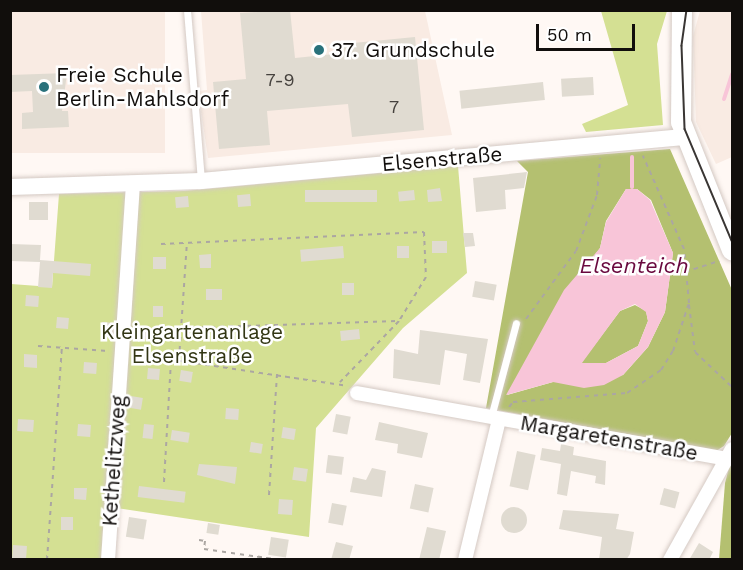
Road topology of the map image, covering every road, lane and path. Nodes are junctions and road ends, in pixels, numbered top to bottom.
1 (187, 10) edge
2 (682, 10) edge
3 (684, 137) junction
4 (639, 148) dead end
5 (600, 152) dead end
6 (201, 181) junction
7 (133, 183) junction
8 (10, 187) edge
9 (187, 243) junction
10 (160, 244) dead end
11 (729, 249) edge
12 (684, 272) junction
13 (689, 303) junction
14 (399, 321) junction
15 (516, 323) joint
16 (183, 328) junction
17 (38, 346) dead end
18 (62, 347) junction
19 (122, 352) junction
20 (171, 358) junction
21 (179, 359) junction
22 (277, 373) junction
23 (340, 382) junction
24 (732, 387) edge
25 (357, 393) joint
26 (497, 418) junction
27 (730, 454) edge
28 (164, 482) dead end
29 (269, 495) dead end
30 (199, 540) dead end
31 (274, 559) edge
32 (47, 560) edge
33 (108, 560) edge
34 (465, 560) edge
35 (670, 560) edge

1 - 6 lane
2 - 3 main road
3 - 6 street, Elsenstraße
3 - 11 main road
4 - 12 path
5 - 15 path
6 - 7 street, Elsenstraße
7 - 8 street, Elsenstraße
7 - 19 street, Kethelitzweg
9 - 10 path
9 - 14 path
9 - 16 path
11 - 12 path
12 - 13 path
13 - 24 path
13 - 26 path
14 - 16 path
14 - 23 path
15 - 26 lane, Margaretenstraße
16 - 21 path
17 - 18 path
18 - 19 path
18 - 32 path
19 - 20 path
19 - 33 street, Kethelitzweg
20 - 21 path
20 - 28 path
21 - 22 path
22 - 23 path
22 - 29 path
23 - 25 path
25 - 26 street, Margaretenstraße
26 - 27 street, Margaretenstraße
26 - 34 street
27 - 35 street
30 - 31 path

